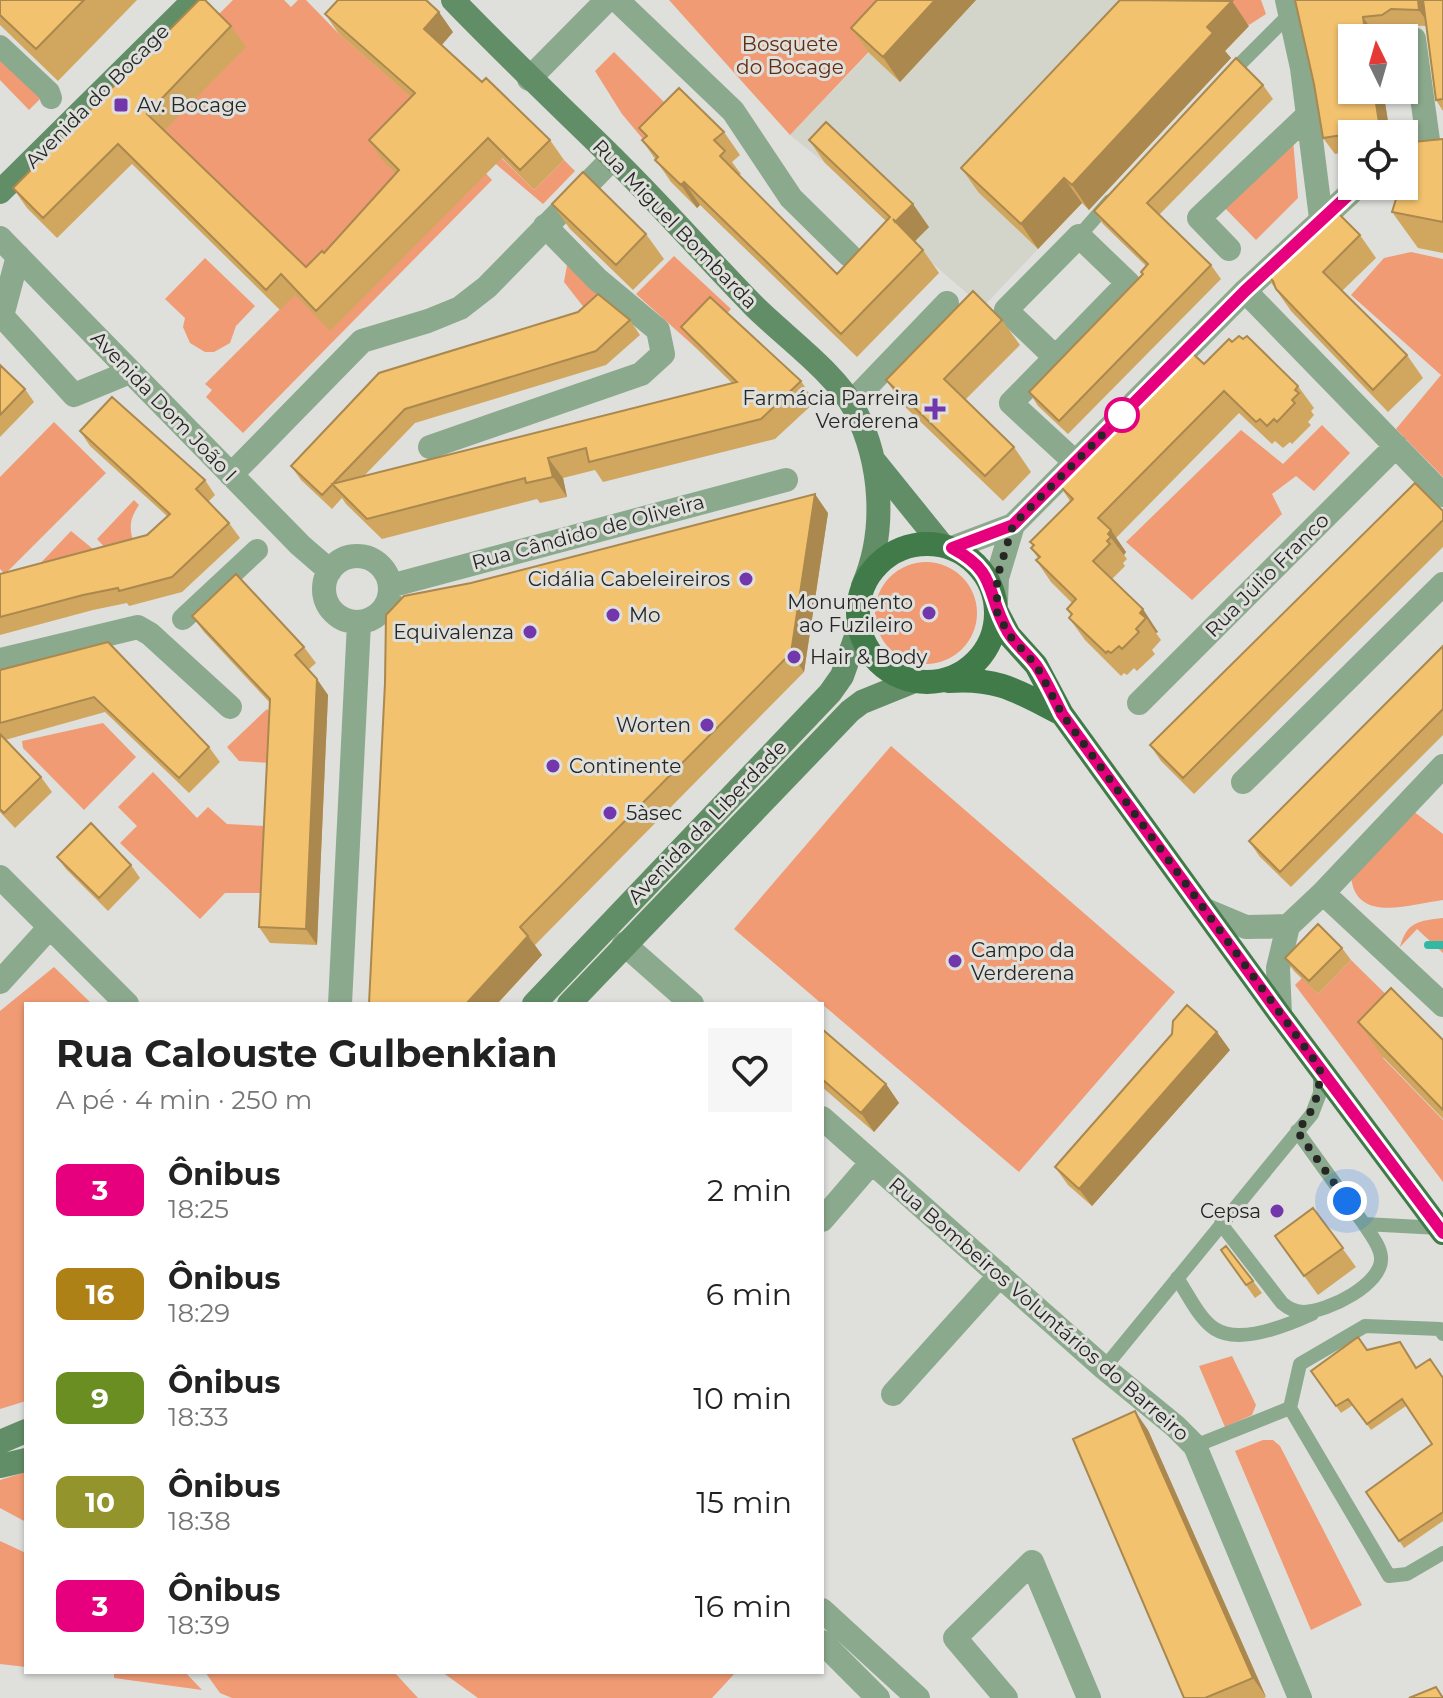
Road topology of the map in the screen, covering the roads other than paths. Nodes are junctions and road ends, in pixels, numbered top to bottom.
1 (194, 0) edge
2 (453, 0) edge
3 (607, 0) edge
4 (617, 0) edge
5 (1289, 7) edge
6 (0, 46) edge
7 (1418, 60) edge
8 (529, 79) junction
9 (1217, 87) edge
10 (51, 98) dead end
11 (1308, 115) junction
12 (1436, 154) edge
13 (613, 158) junction
14 (1122, 188) edge
15 (0, 192) edge
16 (1342, 200) edge
17 (1321, 218) junction
18 (545, 226) junction
19 (1079, 236) junction
20 (0, 238) edge
21 (1229, 249) dead end
22 (849, 255) dead end
23 (18, 256) junction
24 (1245, 291) junction
25 (947, 303) dead end
26 (1056, 358) junction
27 (130, 372) junction
28 (851, 403) junction
29 (1396, 446) junction
30 (430, 447) dead end
31 (875, 462) junction
32 (1075, 462) junction
33 (231, 475) junction
34 (786, 480) dead end
35 (1443, 495) edge
36 (1013, 525) junction
37 (947, 546) junction
38 (257, 550) dead end
39 (330, 571) junction
40 (1443, 584) edge
41 (390, 586) junction
42 (863, 586) junction
43 (997, 607) junction
44 (183, 619) dead end
45 (359, 623) junction
46 (859, 628) junction
47 (0, 660) edge
48 (925, 682) junction
49 (1139, 703) dead end
50 (230, 707) dead end
51 (1062, 714) junction
52 (1443, 766) edge
53 (1243, 782) dead end
54 (0, 877) edge
55 (1323, 893) junction
56 (1203, 909) junction
57 (1288, 926) junction
58 (49, 928) junction
59 (624, 944) junction
60 (0, 982) edge
61 (125, 1002) edge
62 (341, 1002) edge
63 (536, 1002) edge
64 (571, 1002) edge
65 (690, 1002) edge
66 (1443, 1005) edge
67 (1280, 1015) junction
68 (1320, 1068) junction
69 (824, 1120) edge
70 (1297, 1131) junction
71 (872, 1162) junction
72 (824, 1218) edge
73 (1221, 1224) junction
74 (1364, 1224) junction
75 (1441, 1231) edge
76 (1000, 1275) junction
77 (1177, 1278) junction
78 (1327, 1308) junction
79 (1443, 1334) edge
80 (1104, 1368) junction
81 (893, 1394) dead end
82 (1290, 1408) junction
83 (24, 1432) edge
84 (0, 1442) edge
85 (1195, 1446) junction
86 (24, 1460) edge
87 (0, 1466) edge
88 (1443, 1553) edge
89 (824, 1612) edge
90 (824, 1644) edge
91 (878, 1698) edge
92 (918, 1698) edge
93 (1006, 1698) edge
94 (1089, 1698) edge
95 (1300, 1698) edge

1 - 15 main road, Avenida do Bocage
2 - 8 main road, Rua Miguel Bombarda
3 - 8 street
4 - 22 street
5 - 9 lane
5 - 11 street
6 - 10 street
7 - 12 street
8 - 13 main road, Rua Miguel Bombarda
11 - 17 street
11 - 21 street
13 - 18 street
13 - 28 main road, Rua Miguel Bombarda
14 - 19 lane
16 - 17 street
17 - 24 street
18 - 30 street
18 - 33 street
19 - 26 street
19 - 26 street
20 - 23 street, Avenida Dom João I
23 - 27 street, Avenida Dom João I
23 - 27 street
24 - 29 street
24 - 32 street
25 - 28 street
26 - 32 street
27 - 33 street, Avenida Dom João I
28 - 31 main road, Rua Miguel Bombarda
29 - 35 street
29 - 49 street, Rua Júlio Franco
31 - 37 main road, Rua Miguel Bombarda
31 - 42 main road, Rua Miguel Bombarda
32 - 36 street
33 - 39 street, Avenida Dom João I
34 - 41 street, Rua Cândido de Oliveira
36 - 37 street
36 - 43 street
37 - 42 main road
37 - 43 main road
38 - 44 street
39 - 41 street
39 - 45 street
40 - 53 street
41 - 45 street
42 - 46 main road
43 - 48 main road
43 - 51 main road
45 - 62 street
46 - 48 main road
46 - 63 main road, Avenida da Liberdade
47 - 50 street
48 - 51 main road
48 - 59 main road, Avenida da Liberdade
51 - 56 main road
52 - 55 street
54 - 58 street
55 - 57 street
55 - 66 street
56 - 57 street
56 - 67 main road
57 - 67 street
58 - 60 street
58 - 61 street
59 - 64 main road, Avenida da Liberdade
59 - 65 street
67 - 68 main road
68 - 70 lane
68 - 75 main road
69 - 71 street, Rua Bombeiros Voluntários do Barreiro
70 - 73 lane
70 - 74 lane
71 - 72 street
71 - 76 street, Rua Bombeiros Voluntários do Barreiro
73 - 77 lane
73 - 78 lane
74 - 75 lane
74 - 78 lane
76 - 80 street, Rua Bombeiros Voluntários do Barreiro
76 - 81 street
77 - 78 lane
77 - 80 lane
79 - 82 lane
80 - 85 street, Rua Bombeiros Voluntários do Barreiro
82 - 85 lane
82 - 88 lane
83 - 84 main road
85 - 95 street, Rua Bombeiros Voluntários do Barreiro
86 - 87 main road
89 - 92 street
90 - 91 street
93 - 94 street

